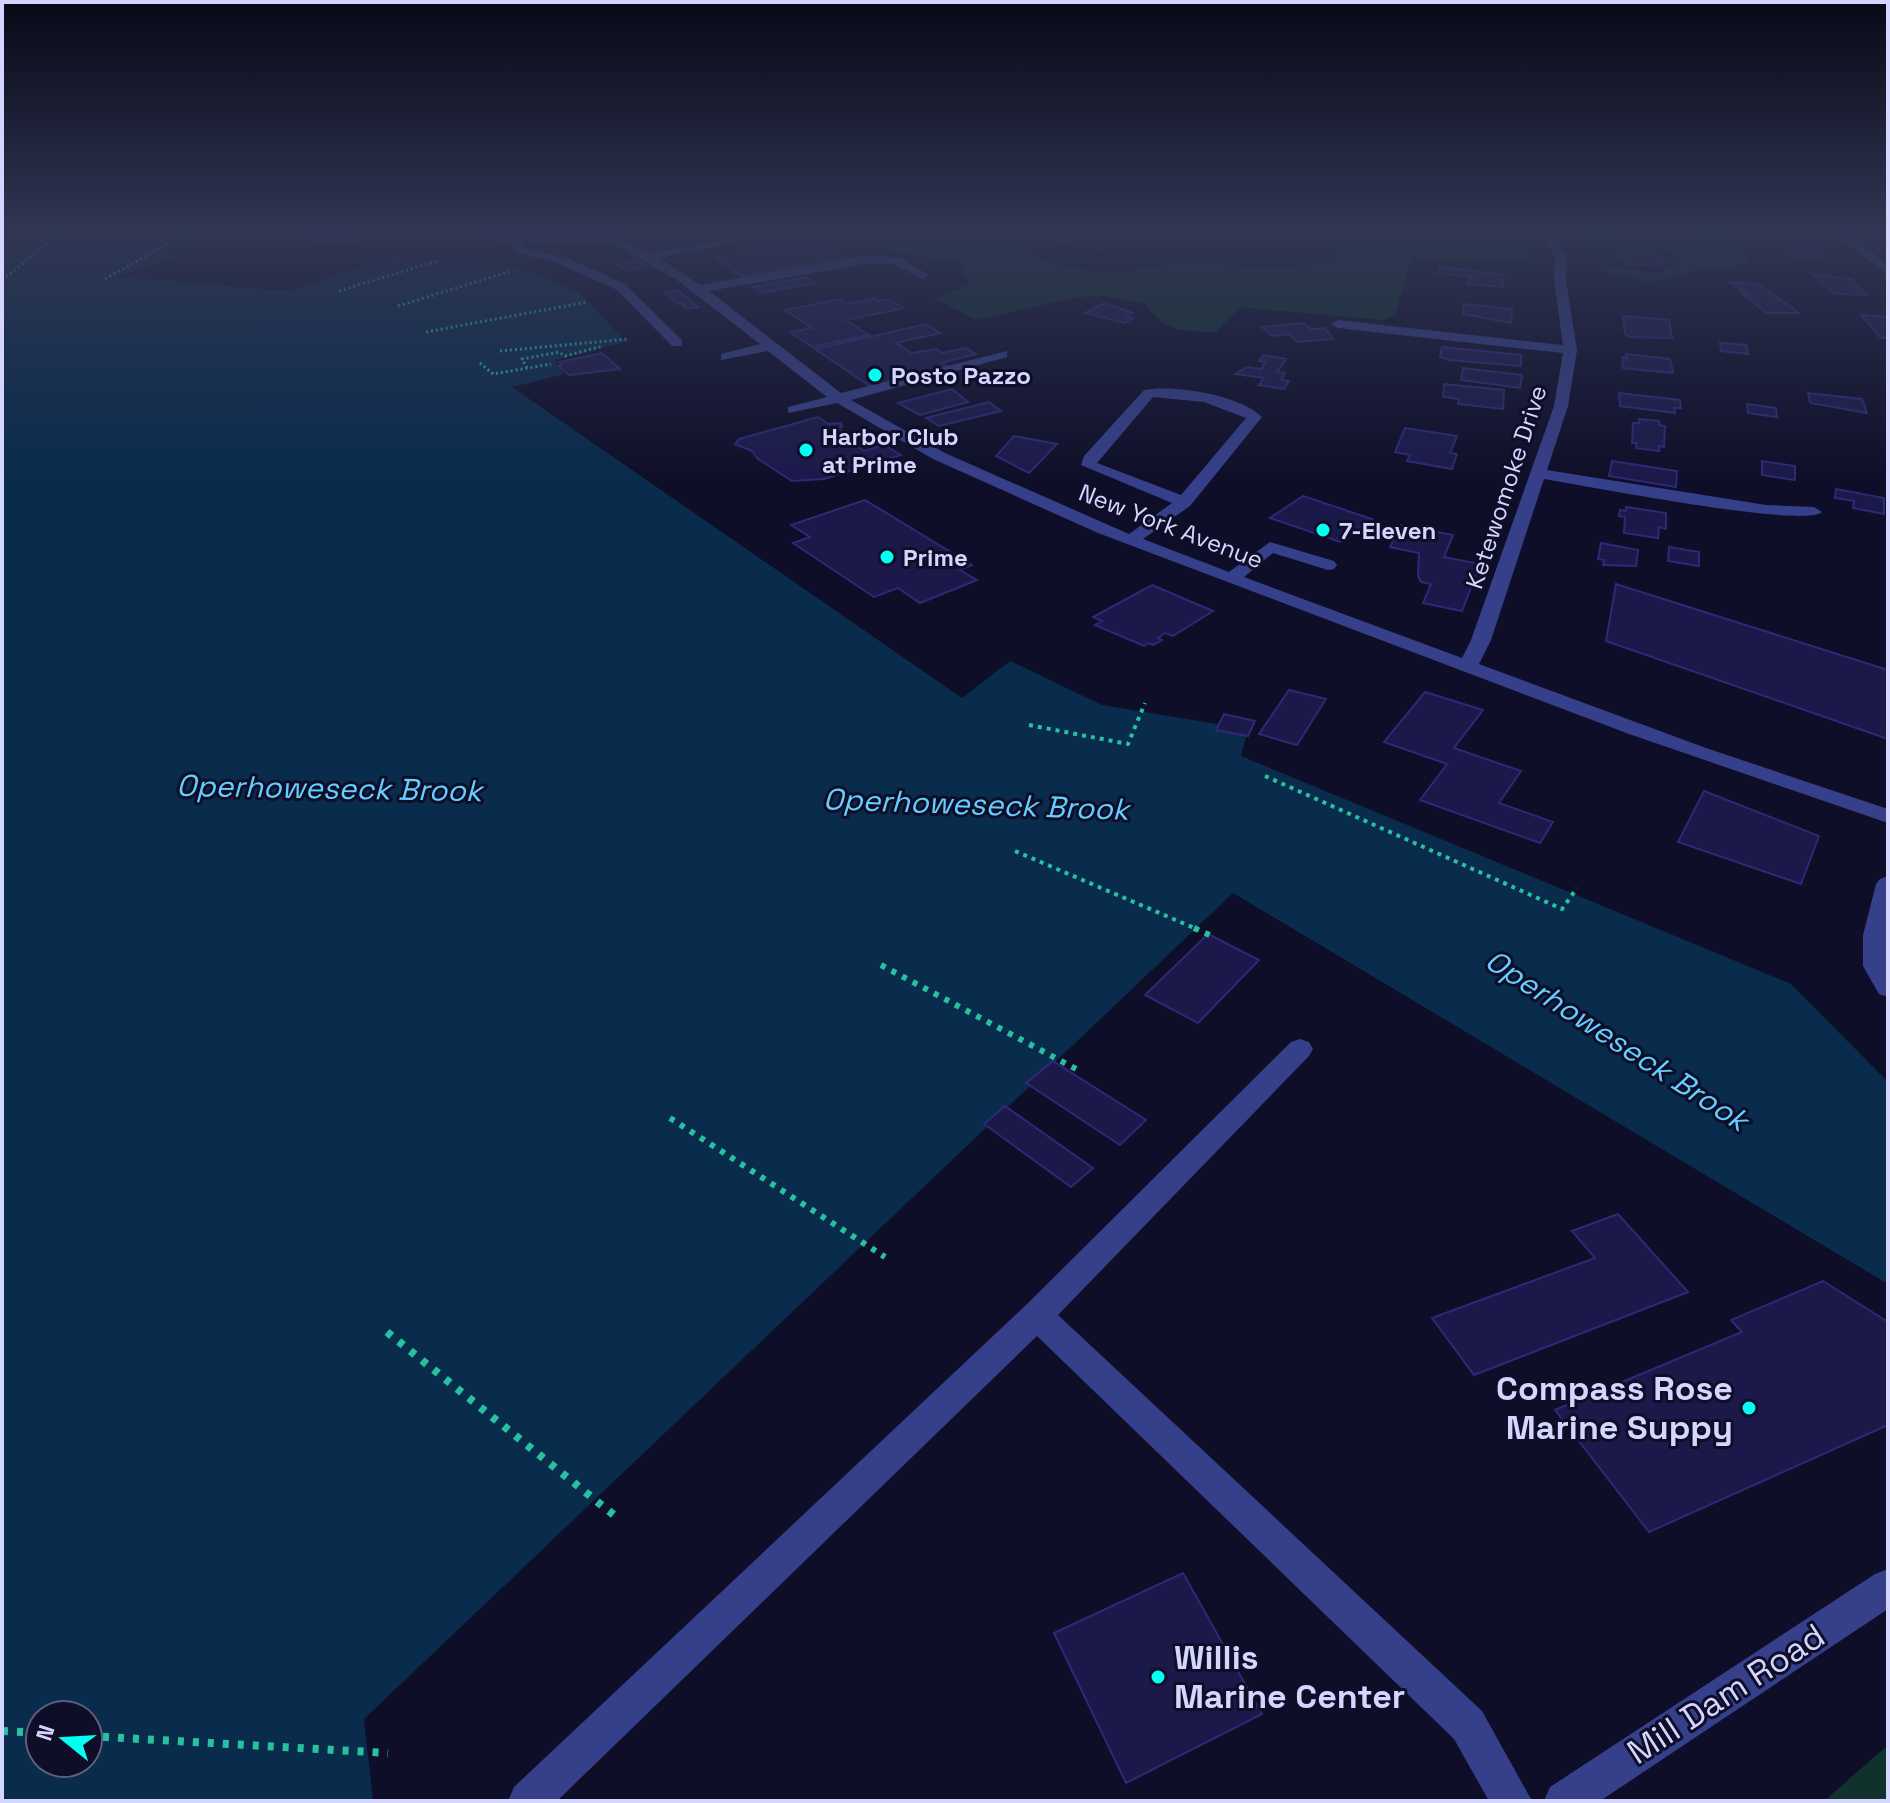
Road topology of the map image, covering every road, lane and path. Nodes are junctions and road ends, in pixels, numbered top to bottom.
1 (527, 313) edge
2 (647, 313) edge
3 (730, 313) edge
4 (1565, 313) edge
5 (1338, 324) dead end
6 (426, 332) dead end
7 (628, 339) dead end
8 (677, 343) dead end
9 (603, 346) dead end
10 (771, 346) junction
11 (1570, 350) junction
12 (500, 351) dead end
13 (1002, 354) dead end
14 (726, 357) dead end
15 (480, 363) dead end
16 (551, 364) dead end
17 (527, 368) junction
18 (838, 397) junction
19 (793, 410) dead end
20 (1539, 473) junction
21 (1184, 502) junction
22 (1814, 512) dead end
23 (1131, 540) junction
24 (1328, 565) dead end
25 (1232, 578) junction
26 (1468, 666) junction
27 (1145, 703) dead end
28 (1029, 725) dead end
29 (1265, 776) dead end
30 (1779, 782) junction
31 (1888, 816) edge
32 (1888, 830) edge
33 (1015, 851) dead end
34 (1888, 884) edge
35 (1577, 888) dead end
36 (1212, 936) dead end
37 (881, 965) dead end
38 (1888, 988) edge
39 (1300, 1049) dead end
40 (1078, 1070) dead end
41 (670, 1118) dead end
42 (885, 1257) dead end
43 (1037, 1315) junction
44 (387, 1332) dead end
45 (620, 1520) dead end
46 (1888, 1587) edge
47 (2, 1731) edge
48 (24, 1732) edge
49 (104, 1737) edge
50 (388, 1753) dead end
51 (528, 1801) edge
52 (1512, 1801) edge
53 (1564, 1801) edge

1 - 6 path
2 - 8 street
3 - 10 street, New York Avenue
4 - 11 street, Ketewomoke Drive
5 - 11 street
7 - 12 path
9 - 17 path
10 - 14 street
10 - 18 street, New York Avenue
11 - 20 street, Ketewomoke Drive
13 - 18 street
15 - 17 path
16 - 17 path
18 - 19 street
18 - 23 street, New York Avenue
20 - 22 street
20 - 26 street, Ketewomoke Drive
21 - 21 street
21 - 23 street
23 - 25 street, New York Avenue
24 - 25 street
25 - 26 street, New York Avenue
26 - 30 street, New York Avenue
27 - 28 path
29 - 35 path
30 - 31 street, New York Avenue
30 - 32 street, New York Avenue
33 - 36 path
34 - 38 street
37 - 40 path
39 - 43 street
41 - 42 path
43 - 51 street
43 - 52 street
44 - 45 path
46 - 53 street, Mill Dam Road
47 - 48 path
49 - 50 path

